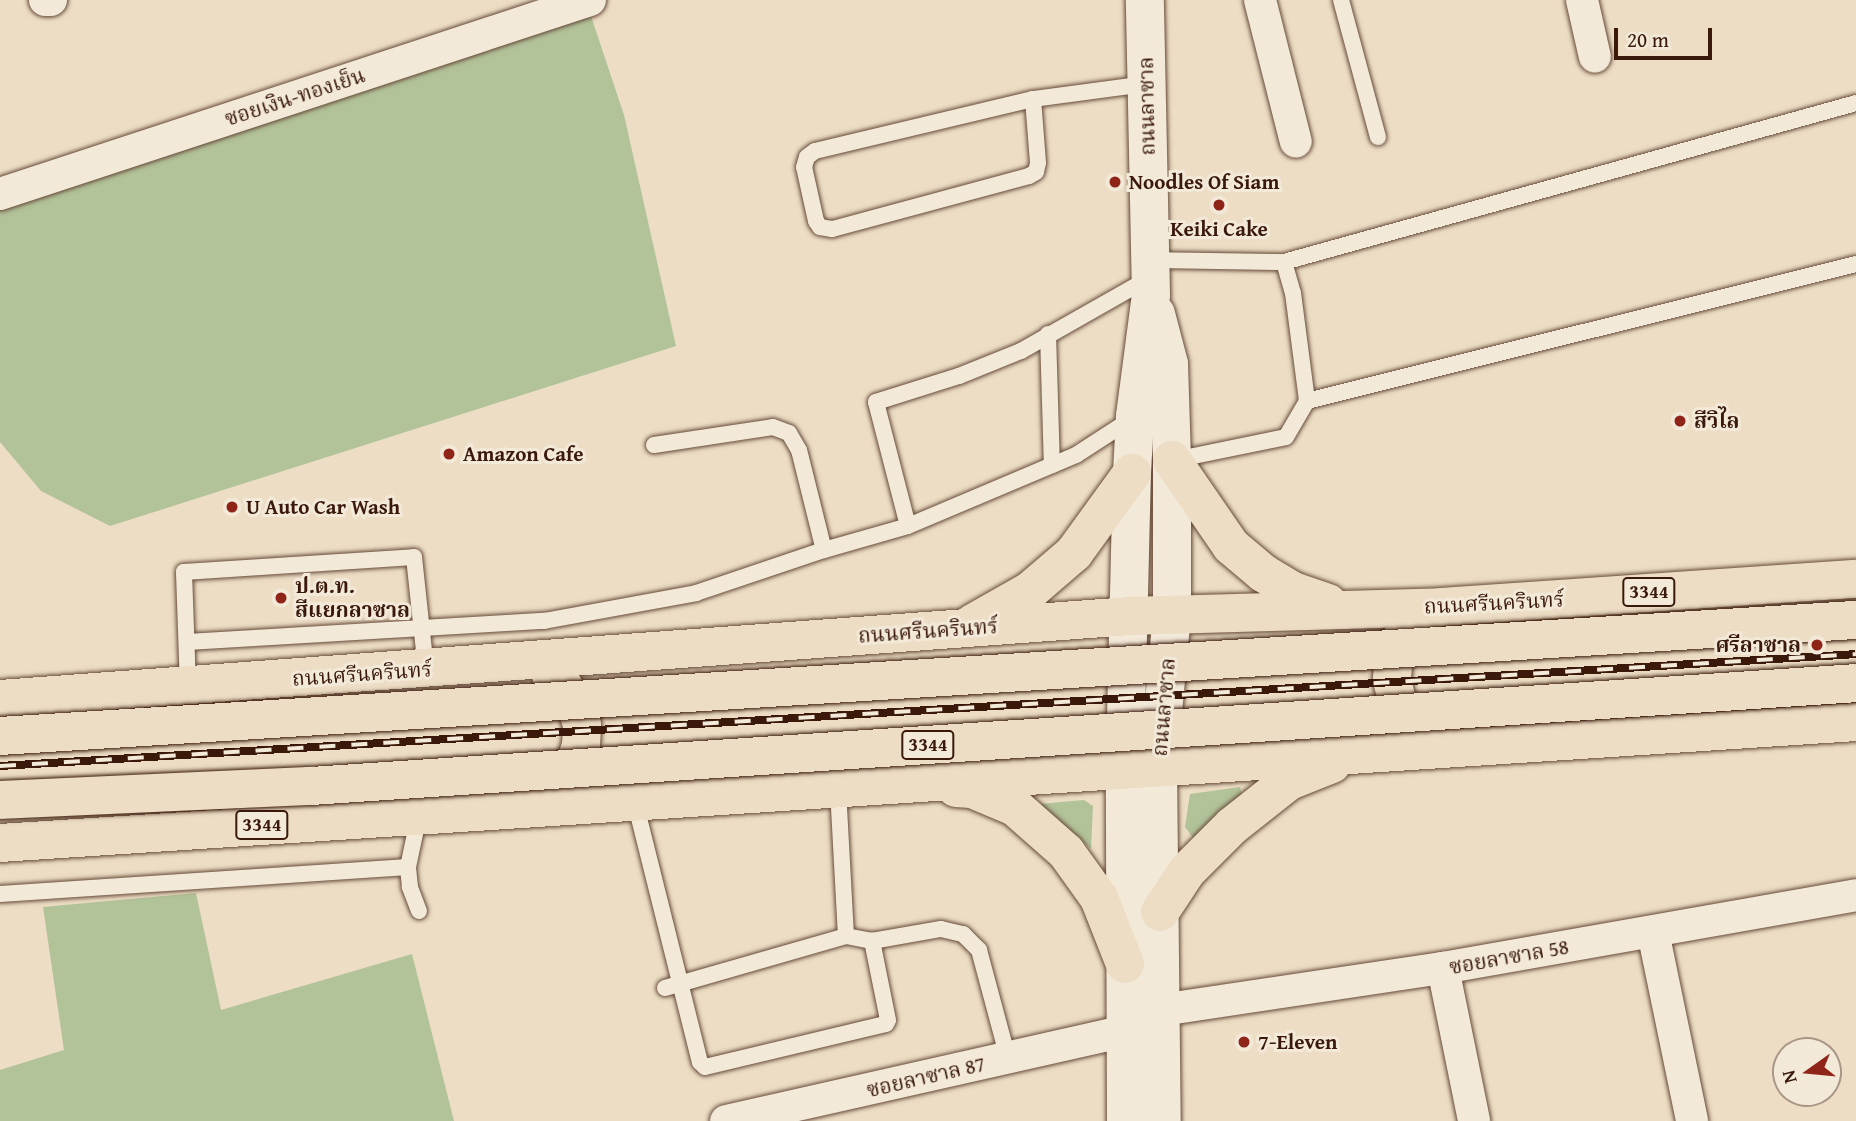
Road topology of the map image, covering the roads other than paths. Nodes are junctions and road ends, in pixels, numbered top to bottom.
1 (45, 0) edge
2 (51, 0) edge
3 (590, 0) edge
4 (1145, 0) edge
5 (1261, 0) edge
6 (1341, 0) edge
7 (1582, 0) edge
8 (1595, 57) dead end
9 (1146, 84) junction
10 (1033, 99) junction
11 (1856, 103) edge
12 (1378, 137) dead end
13 (1296, 142) dead end
14 (0, 194) edge
15 (1284, 262) junction
16 (1856, 264) edge
17 (1151, 278) junction
18 (1048, 334) junction
19 (1307, 401) junction
20 (1135, 416) junction
21 (654, 444) dead end
22 (1172, 460) junction
23 (1052, 466) junction
24 (1132, 473) junction
25 (908, 526) junction
26 (824, 550) junction
27 (1856, 579) edge
28 (1442, 607) junction
29 (1347, 609) junction
30 (1172, 614) junction
31 (1129, 616) junction
32 (1856, 620) edge
33 (424, 626) junction
34 (962, 629) junction
35 (187, 642) junction
36 (520, 645) junction
37 (426, 669) junction
38 (1856, 683) edge
39 (188, 687) junction
40 (0, 699) edge
41 (1856, 722) edge
42 (0, 736) edge
43 (1455, 747) junction
44 (1360, 753) junction
45 (1142, 769) junction
46 (900, 782) junction
47 (838, 786) junction
48 (0, 800) edge
49 (635, 800) junction
50 (525, 807) junction
51 (419, 815) junction
52 (0, 843) edge
53 (408, 867) junction
54 (0, 894) edge
55 (1856, 895) edge
56 (419, 911) dead end
57 (1160, 912) junction
58 (1653, 932) junction
59 (846, 936) junction
60 (872, 940) junction
61 (1125, 964) junction
62 (1443, 968) junction
63 (673, 987) junction
64 (1161, 1010) junction
65 (1125, 1031) junction
66 (1008, 1058) junction
67 (726, 1121) edge
68 (1126, 1121) edge
69 (1162, 1121) edge
70 (1474, 1121) edge
71 (1692, 1121) edge

1 - 2 street
3 - 14 street, ซอยเงิน-ทองเย็น
4 - 9 street, ถนนลาซาล
5 - 13 street
6 - 12 lane
7 - 8 street
9 - 10 lane
9 - 17 street, ถนนลาซาล
10 - 10 lane
11 - 15 lane
15 - 17 lane
15 - 19 lane
16 - 19 lane
17 - 18 lane
17 - 20 street, ถนนลาซาล
17 - 22 street, ถนนลาซาล
18 - 23 lane
18 - 25 lane
19 - 22 lane
20 - 23 lane
20 - 24 street, ถนนลาซาล
21 - 26 lane
22 - 29 main road
22 - 30 street, ถนนลาซาล
23 - 25 lane
24 - 31 street, ถนนลาซาล
24 - 34 main road
25 - 26 lane
26 - 36 lane
27 - 28 main road, ถนนศรีนครินทร์ / 3344
28 - 29 main road, ถนนศรีนครินทร์ / 3344
28 - 43 main road
29 - 30 main road, ถนนศรีนครินทร์ / 3344
30 - 31 main road, ถนนศรีนครินทร์ / 3344
30 - 45 street, ถนนลาซาล
31 - 34 main road, ถนนศรีนครินทร์ / 3344
31 - 45 street, ถนนลาซาล
32 - 42 main road, ถนนศรีนครินทร์ / 3344, bridge
33 - 35 lane
33 - 35 lane
33 - 36 lane
33 - 37 lane
34 - 36 main road, ถนนศรีนครินทร์ / 3344
35 - 39 lane
36 - 37 main road, ถนนศรีนครินทร์ / 3344
36 - 50 main road
37 - 39 main road, ถนนศรีนครินทร์ / 3344
38 - 48 main road, 3344, bridge
39 - 40 main road, ถนนศรีนครินทร์ / 3344
41 - 43 main road, 3344
43 - 44 main road, 3344
44 - 45 main road, 3344
44 - 57 main road
45 - 46 main road, 3344
45 - 57 street, ถนนลาซาล
45 - 61 street, ถนนลาซาล
46 - 47 main road, 3344
46 - 61 main road
47 - 49 main road, 3344
47 - 59 lane
49 - 50 main road, 3344
49 - 63 lane
50 - 51 main road, 3344
51 - 52 main road, 3344
51 - 53 lane
53 - 54 lane
53 - 56 lane
55 - 58 street, ซอยลาซาล 58
57 - 64 street, ถนนลาซาล
58 - 62 street, ซอยลาซาล 58
58 - 71 street
59 - 60 lane
59 - 63 lane
60 - 63 lane
60 - 66 lane
61 - 65 street, ถนนลาซาล
62 - 64 street, ซอยลาซาล 58
62 - 70 street
64 - 69 street, ถนนลาซาล
65 - 66 street, ซอยลาซาล 87
65 - 68 street, ถนนลาซาล
66 - 67 street, ซอยลาซาล 87

